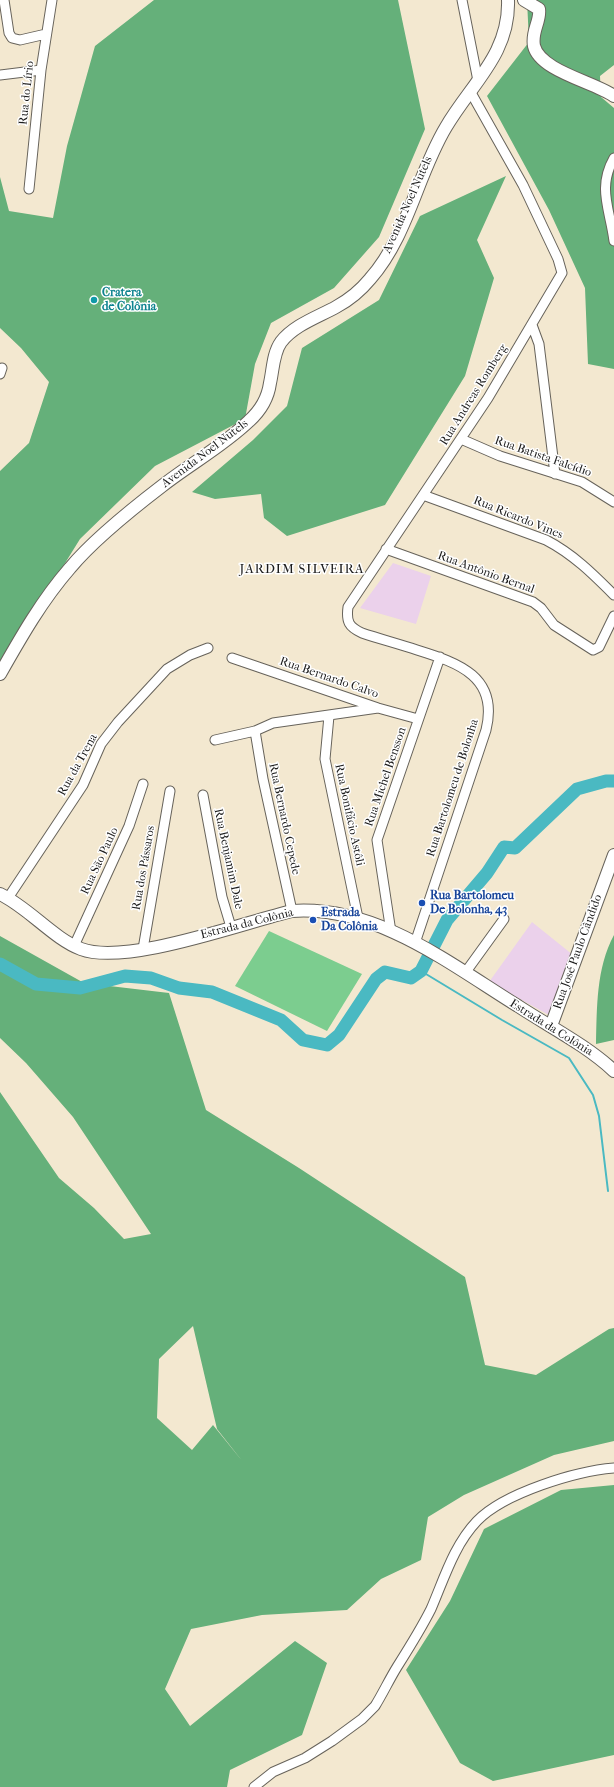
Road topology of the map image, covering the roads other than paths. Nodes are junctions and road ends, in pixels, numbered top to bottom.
1 (4, 0) edge
2 (52, 0) edge
3 (462, 0) edge
4 (508, 0) edge
5 (524, 0) edge
6 (46, 34) junction
7 (41, 70) junction
8 (0, 75) edge
9 (478, 81) junction
10 (470, 91) junction
11 (614, 96) edge
12 (614, 158) edge
13 (29, 189) dead end
14 (614, 241) edge
15 (532, 325) junction
16 (461, 439) junction
17 (555, 474) junction
18 (422, 495) junction
19 (614, 502) edge
20 (386, 549) junction
21 (614, 595) edge
22 (348, 607) joint
23 (614, 616) edge
24 (208, 648) dead end
25 (440, 657) junction
26 (232, 658) dead end
27 (0, 674) edge
28 (378, 708) junction
29 (329, 716) junction
30 (418, 719) junction
31 (254, 731) junction
32 (215, 740) dead end
33 (142, 784) dead end
34 (170, 791) dead end
35 (203, 795) dead end
36 (614, 855) edge
37 (4, 896) edge
38 (292, 911) junction
39 (358, 918) junction
40 (504, 919) dead end
41 (231, 927) junction
42 (391, 932) junction
43 (415, 943) junction
44 (74, 946) junction
45 (143, 949) junction
46 (465, 973) junction
47 (551, 1026) junction
48 (614, 1071) edge
49 (614, 1468) edge
50 (254, 1787) edge

1 - 6 street
2 - 6 street, Rua do Lírio
3 - 9 street
4 - 9 street, Avenida Noel Nutels
5 - 11 street
6 - 7 street, Rua do Lírio
7 - 8 street
7 - 13 street, Rua do Lírio
9 - 10 street, Avenida Noel Nutels
10 - 15 street, Rua Andreas Romberg
10 - 27 street, Avenida Noel Nutels
12 - 14 street
15 - 16 street, Rua Andreas Romberg
15 - 17 street
16 - 17 street, Rua Batista Falcídio
16 - 18 street, Rua Andreas Romberg
17 - 19 street, Rua Batista Falcídio
18 - 20 street, Rua Andreas Romberg
18 - 21 street, Rua Ricardo Vines
20 - 22 street, Rua Andreas Romberg
20 - 23 street, Rua Antônio Bernal
22 - 25 street, Rua Bartolomeu de Bolonha
24 - 37 street, Rua da Trena
25 - 30 street, Rua Michel Bensson
25 - 43 street, Rua Bartolomeu de Bolonha
26 - 28 street, Rua Bernardo Calvo
28 - 29 street
28 - 30 street, Rua Bernardo Calvo
29 - 31 street
29 - 39 street, Rua Bonifácio Astôli
30 - 42 street, Rua Michel Bensson
31 - 32 street
31 - 38 street, Rua Bernardo Cepede
33 - 44 street, Rua São Paulo
34 - 45 street, Rua dos Pássaros
35 - 41 street, Rua Benjamim Dale
36 - 47 street, Rua José Paulo Cândido
37 - 44 street, Estrada da Colônia
38 - 39 street, Estrada da Colônia
38 - 41 street, Estrada da Colônia
39 - 42 street, Estrada da Colônia
40 - 46 street
41 - 45 street, Estrada da Colônia
42 - 43 street, Estrada da Colônia
43 - 46 street, Estrada da Colônia
44 - 45 street, Estrada da Colônia
46 - 47 street, Estrada da Colônia
47 - 48 street, Estrada da Colônia
49 - 50 street

